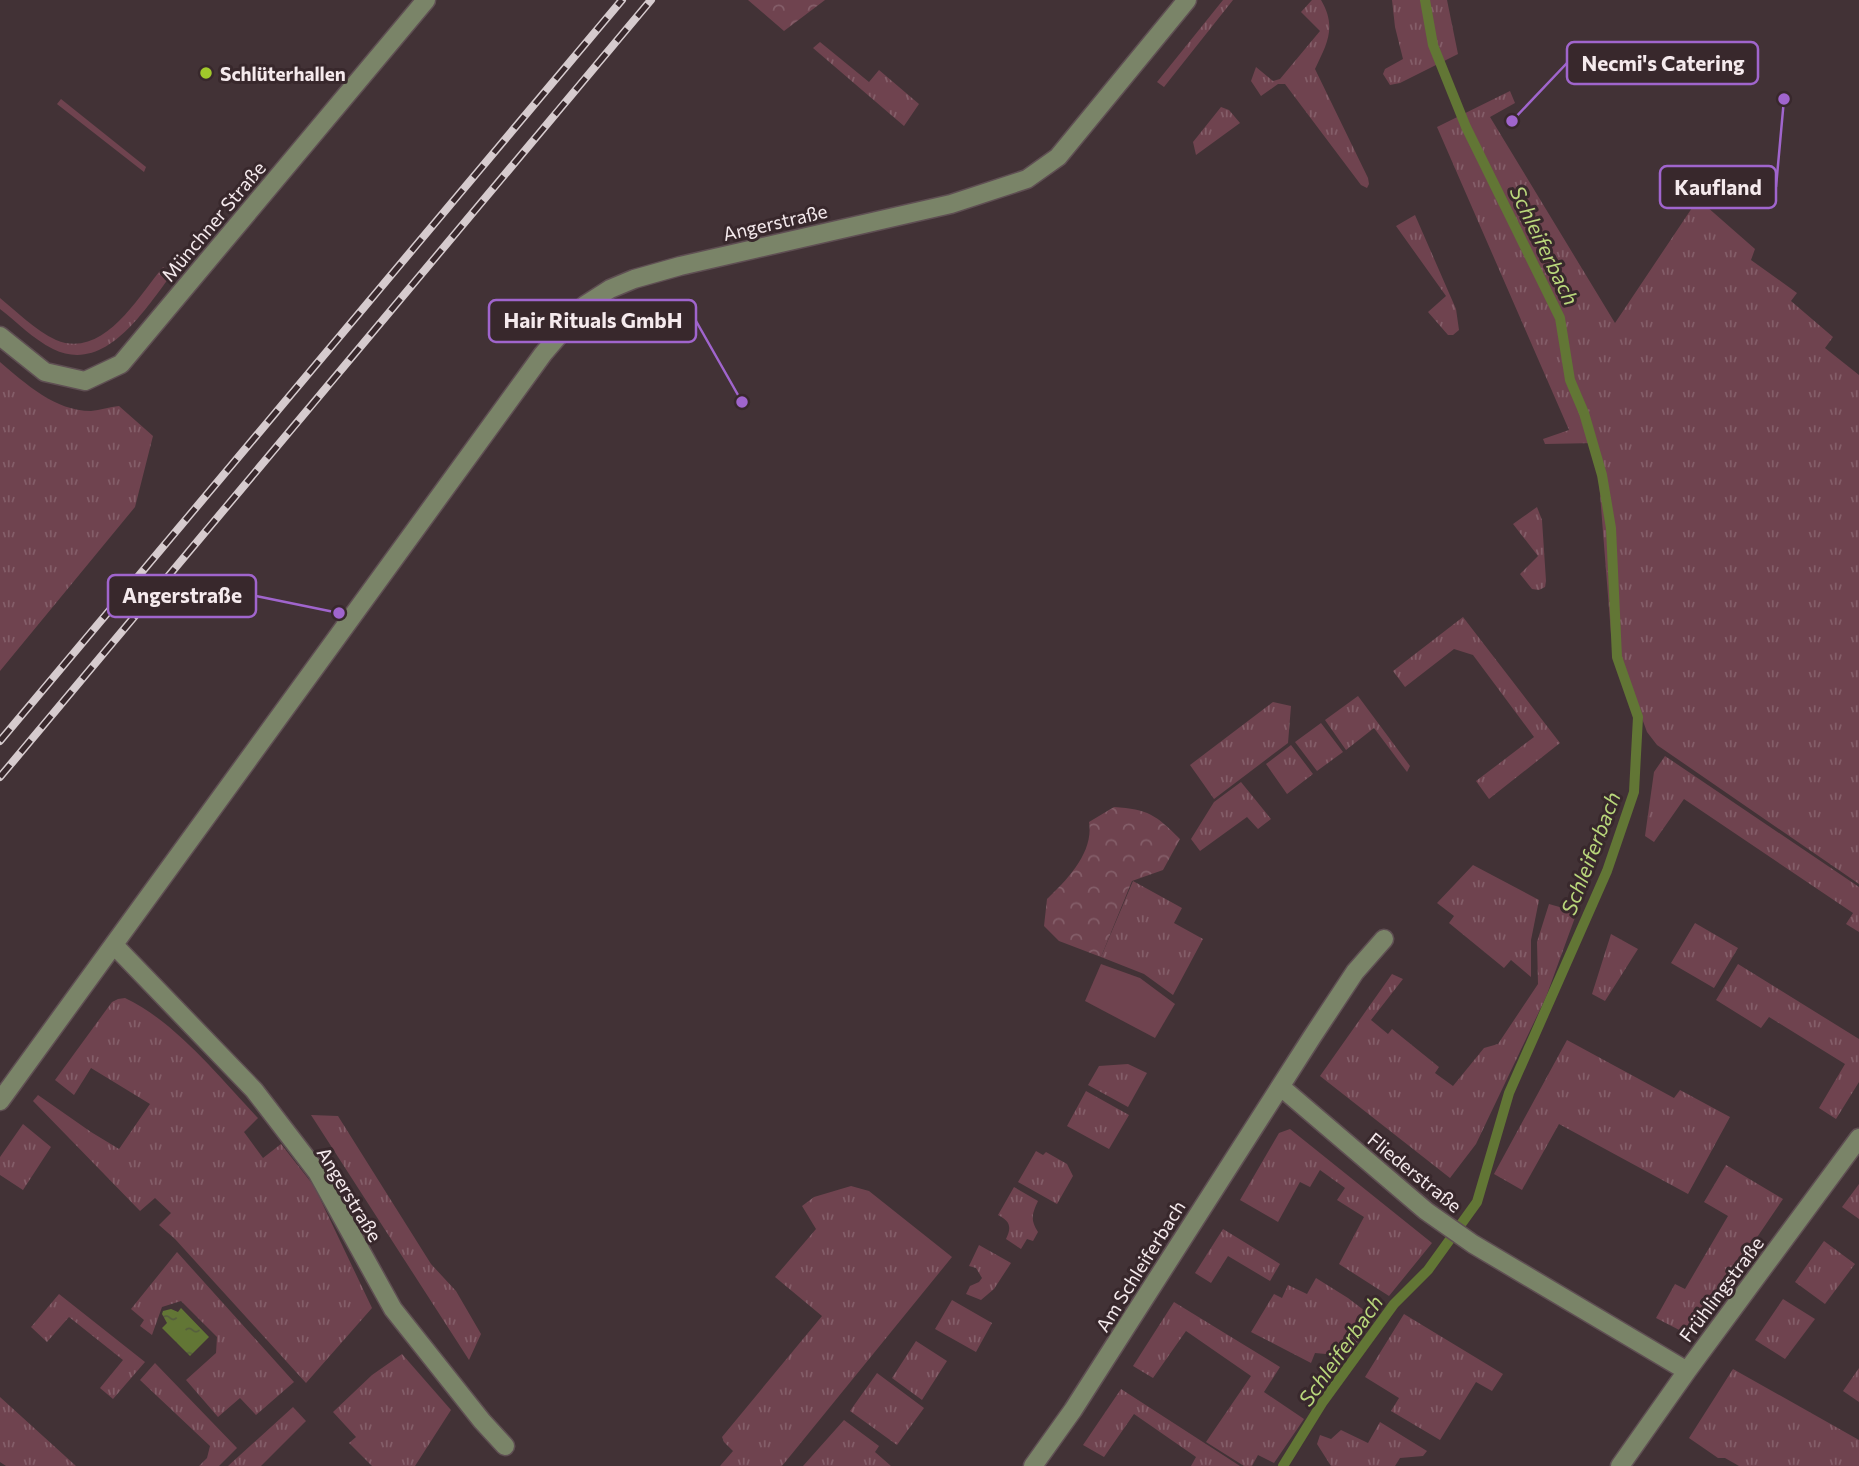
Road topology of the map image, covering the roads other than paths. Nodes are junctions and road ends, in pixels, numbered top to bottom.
1 (426, 0) edge
2 (1186, 0) edge
3 (0, 336) edge
4 (1384, 939) dead end
5 (114, 945) junction
6 (1281, 1087) junction
7 (0, 1101) edge
8 (1859, 1138) edge
9 (1687, 1371) junction
10 (505, 1446) dead end
11 (1033, 1466) edge
12 (1620, 1466) edge

1 - 3 street, Münchner Straße
2 - 5 street, Angerstraße
4 - 6 street
5 - 7 street, Angerstraße
5 - 10 street, Angerstraße
6 - 9 street, Fliederstraße
6 - 11 street, Am Schleiferbach
8 - 9 street, Frühlingstraße
9 - 12 street, Frühlingstraße

